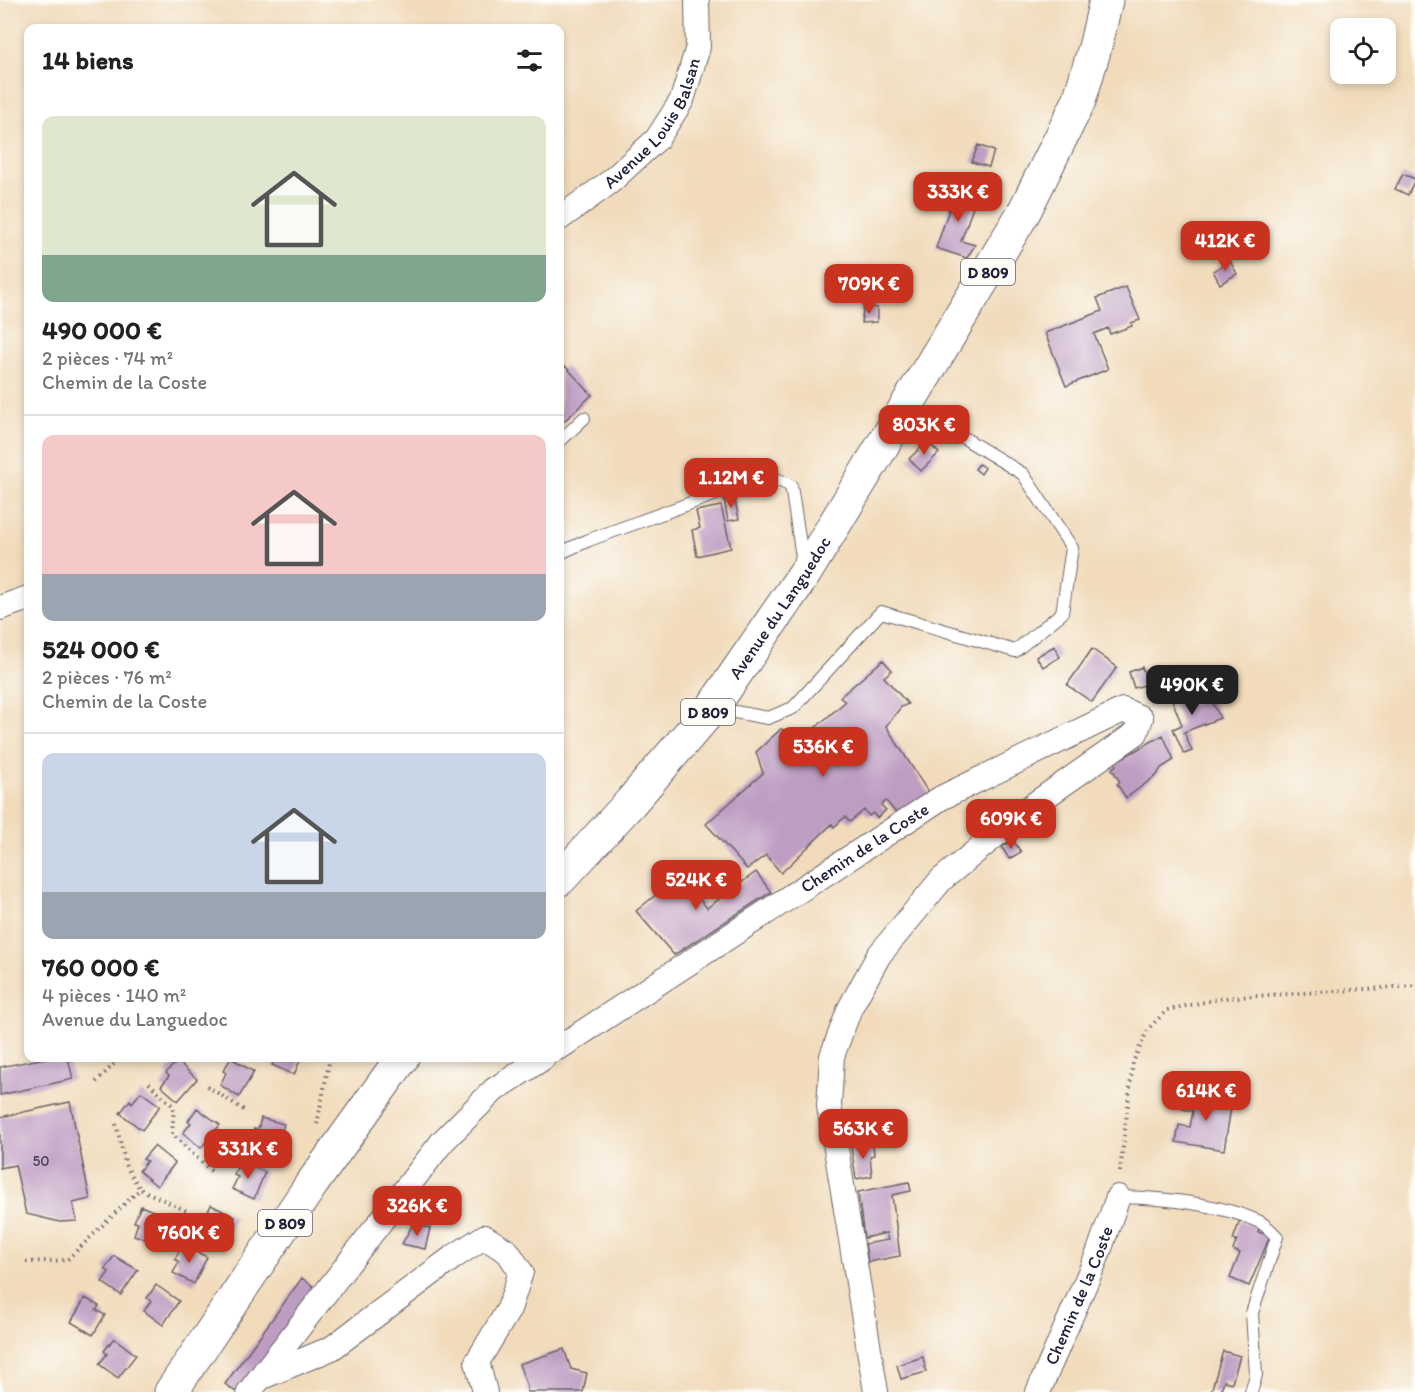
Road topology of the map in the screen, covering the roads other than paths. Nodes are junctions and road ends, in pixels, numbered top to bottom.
1 (698, 0) edge
2 (1106, 0) edge
3 (564, 215) edge
4 (909, 404) junction
5 (584, 418) dead end
6 (564, 437) edge
7 (564, 551) edge
8 (806, 573) junction
9 (24, 599) edge
10 (0, 608) edge
11 (712, 708) junction
12 (564, 875) edge
13 (564, 1044) edge
14 (399, 1062) edge
15 (537, 1062) edge
16 (1118, 1197) joint
17 (254, 1385) edge
18 (171, 1392) edge
19 (485, 1392) edge
20 (876, 1392) edge
21 (1038, 1392) edge
22 (1251, 1392) edge

1 - 3 street, Avenue Louis Balsan
2 - 4 main road, D 809
4 - 8 main road, Avenue du Languedoc / D 809
4 - 11 lane
5 - 6 lane
7 - 8 lane
8 - 11 main road, Avenue du Languedoc / D 809
9 - 10 street
11 - 12 main road, Avenue du Languedoc / D 809
13 - 20 street, Chemin de la Coste
14 - 18 main road, D 809
15 - 17 street
16 - 21 street, Chemin de la Coste
16 - 22 lane
17 - 19 street

